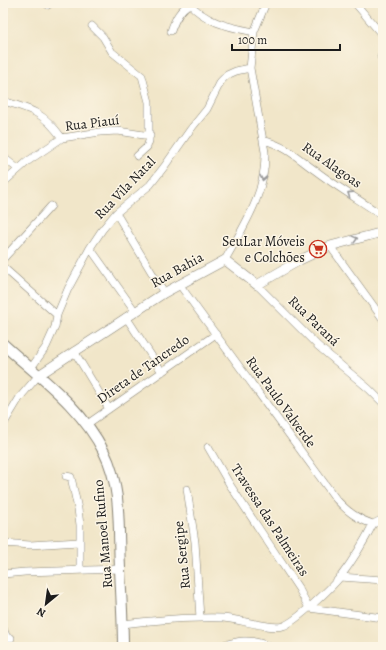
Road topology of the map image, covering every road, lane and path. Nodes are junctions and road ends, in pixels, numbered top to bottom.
1 (190, 3) edge
2 (266, 3) edge
3 (355, 3) edge
4 (92, 26) dead end
5 (171, 31) dead end
6 (254, 32) junction
7 (383, 36) edge
8 (250, 68) junction
9 (3, 101) edge
10 (150, 136) junction
11 (62, 138) junction
12 (264, 140) junction
13 (137, 156) dead end
14 (3, 157) edge
15 (18, 169) junction
16 (3, 183) edge
17 (51, 206) dead end
18 (116, 213) junction
19 (383, 216) edge
20 (383, 232) edge
21 (330, 246) junction
22 (90, 248) junction
23 (3, 259) edge
24 (225, 260) junction
25 (3, 267) edge
26 (179, 284) junction
27 (257, 285) junction
28 (164, 293) junction
29 (135, 312) junction
30 (57, 315) junction
31 (126, 317) junction
32 (383, 319) edge
33 (216, 334) junction
34 (3, 344) edge
35 (74, 351) junction
36 (31, 368) junction
37 (162, 372) junction
38 (39, 375) junction
39 (383, 403) edge
40 (109, 408) junction
41 (3, 424) edge
42 (86, 425) junction
43 (208, 447) dead end
44 (66, 476) dead end
45 (187, 489) dead end
46 (383, 519) edge
47 (373, 524) junction
48 (79, 542) junction
49 (3, 543) edge
50 (120, 569) junction
51 (80, 570) junction
52 (3, 574) edge
53 (340, 577) junction
54 (383, 580) edge
55 (309, 608) junction
56 (200, 618) junction
57 (383, 618) edge
58 (123, 624) junction
59 (3, 628) edge
60 (11, 638) dead end
61 (123, 647) edge
62 (217, 647) edge
63 (270, 647) edge

1 - 5 street
1 - 6 street
2 - 6 street, Rua Bahia
3 - 7 street
4 - 10 street
6 - 8 street, Rua Bahia
8 - 12 street, Rua Bahia
8 - 18 street, Rua Vila Natal
9 - 11 street
10 - 11 street, Rua Piauí
10 - 13 street
11 - 15 street, Rua Piauí
19 -> 12 street, Rua Alagoas
12 -> 24 street, Rua Bahia
14 - 15 street
15 - 16 street, Rua Piauí
17 - 23 street
18 - 22 street, Rua Vila Natal
18 - 28 street
21 -> 20 street
21 - 27 street
21 - 32 street
22 - 29 street
22 - 30 street, Rua Vila Natal
24 - 26 street, Rua Bahia
24 - 27 street, Rua Paraná
25 - 30 street
26 - 28 street, Rua Bahia
26 - 33 street, Rua Paulo Valverde
27 - 39 street, Rua Paraná
28 - 29 street, Rua Bahia
29 - 31 street, Rua Bahia
30 - 36 street, Rua Vila Natal
31 - 35 street, Rua Bahia
31 - 37 street
33 - 37 street, Direta de Tancredo
33 - 47 street, Rua Paulo Valverde
34 - 36 main road, Rua Manoel Rufino
35 - 38 street, Rua Bahia
35 - 40 street
36 - 38 main road, Rua Manoel Rufino
37 - 40 street, Direta de Tancredo
38 - 41 street
38 - 42 main road, Rua Manoel Rufino
40 - 42 street, Direta de Tancredo
42 - 50 main road, Rua Manoel Rufino
43 - 55 street, Travessa das Palmeiras
44 - 48 street
45 - 56 street, Rua Sergipe
46 - 47 street
47 - 53 street
48 - 49 street
48 - 51 street
50 - 51 street
50 - 58 main road, Rua Manoel Rufino
51 - 52 street
53 - 54 street
53 - 55 street
55 - 56 street
55 - 57 street
56 - 58 street
58 - 61 main road, Rua Manoel Rufino
59 - 60 street
62 - 63 street

